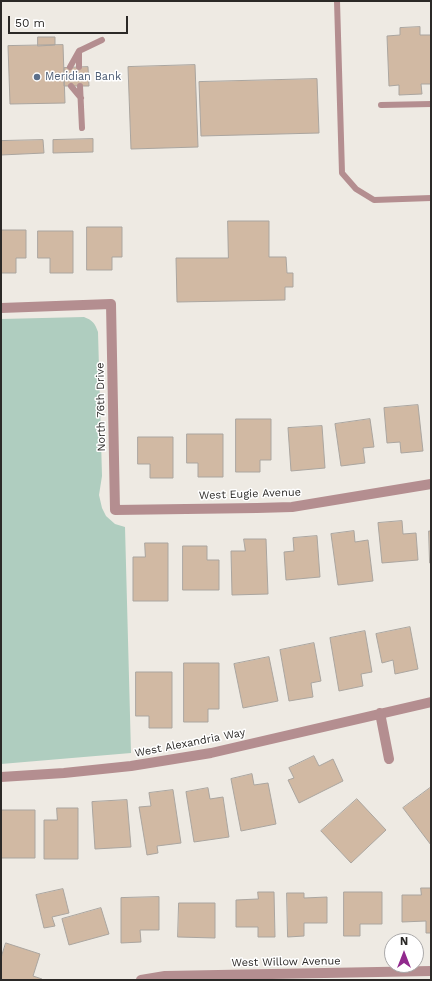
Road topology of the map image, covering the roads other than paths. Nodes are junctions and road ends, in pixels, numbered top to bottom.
1 (337, 1) edge
2 (102, 40) dead end
3 (79, 51) junction
4 (70, 67) dead end
5 (79, 67) dead end
6 (70, 86) dead end
7 (80, 86) dead end
8 (80, 98) junction
9 (431, 104) edge
10 (381, 105) dead end
11 (82, 128) dead end
12 (431, 198) edge
13 (1, 308) edge
14 (431, 484) edge
15 (115, 510) joint
16 (431, 702) edge
17 (380, 713) junction
18 (389, 759) dead end
19 (1, 777) edge
20 (425, 974) edge
21 (141, 980) edge

1 - 12 lane
2 - 3 lane
3 - 4 lane
3 - 5 lane
6 - 8 lane
7 - 8 lane
8 - 11 lane
9 - 10 lane
13 - 15 street, North 76th Drive
14 - 15 street, West Eugie Avenue
16 - 17 street, West Alexandria Way
17 - 18 street
17 - 19 street, West Alexandria Way
20 - 21 street, West Willow Avenue

